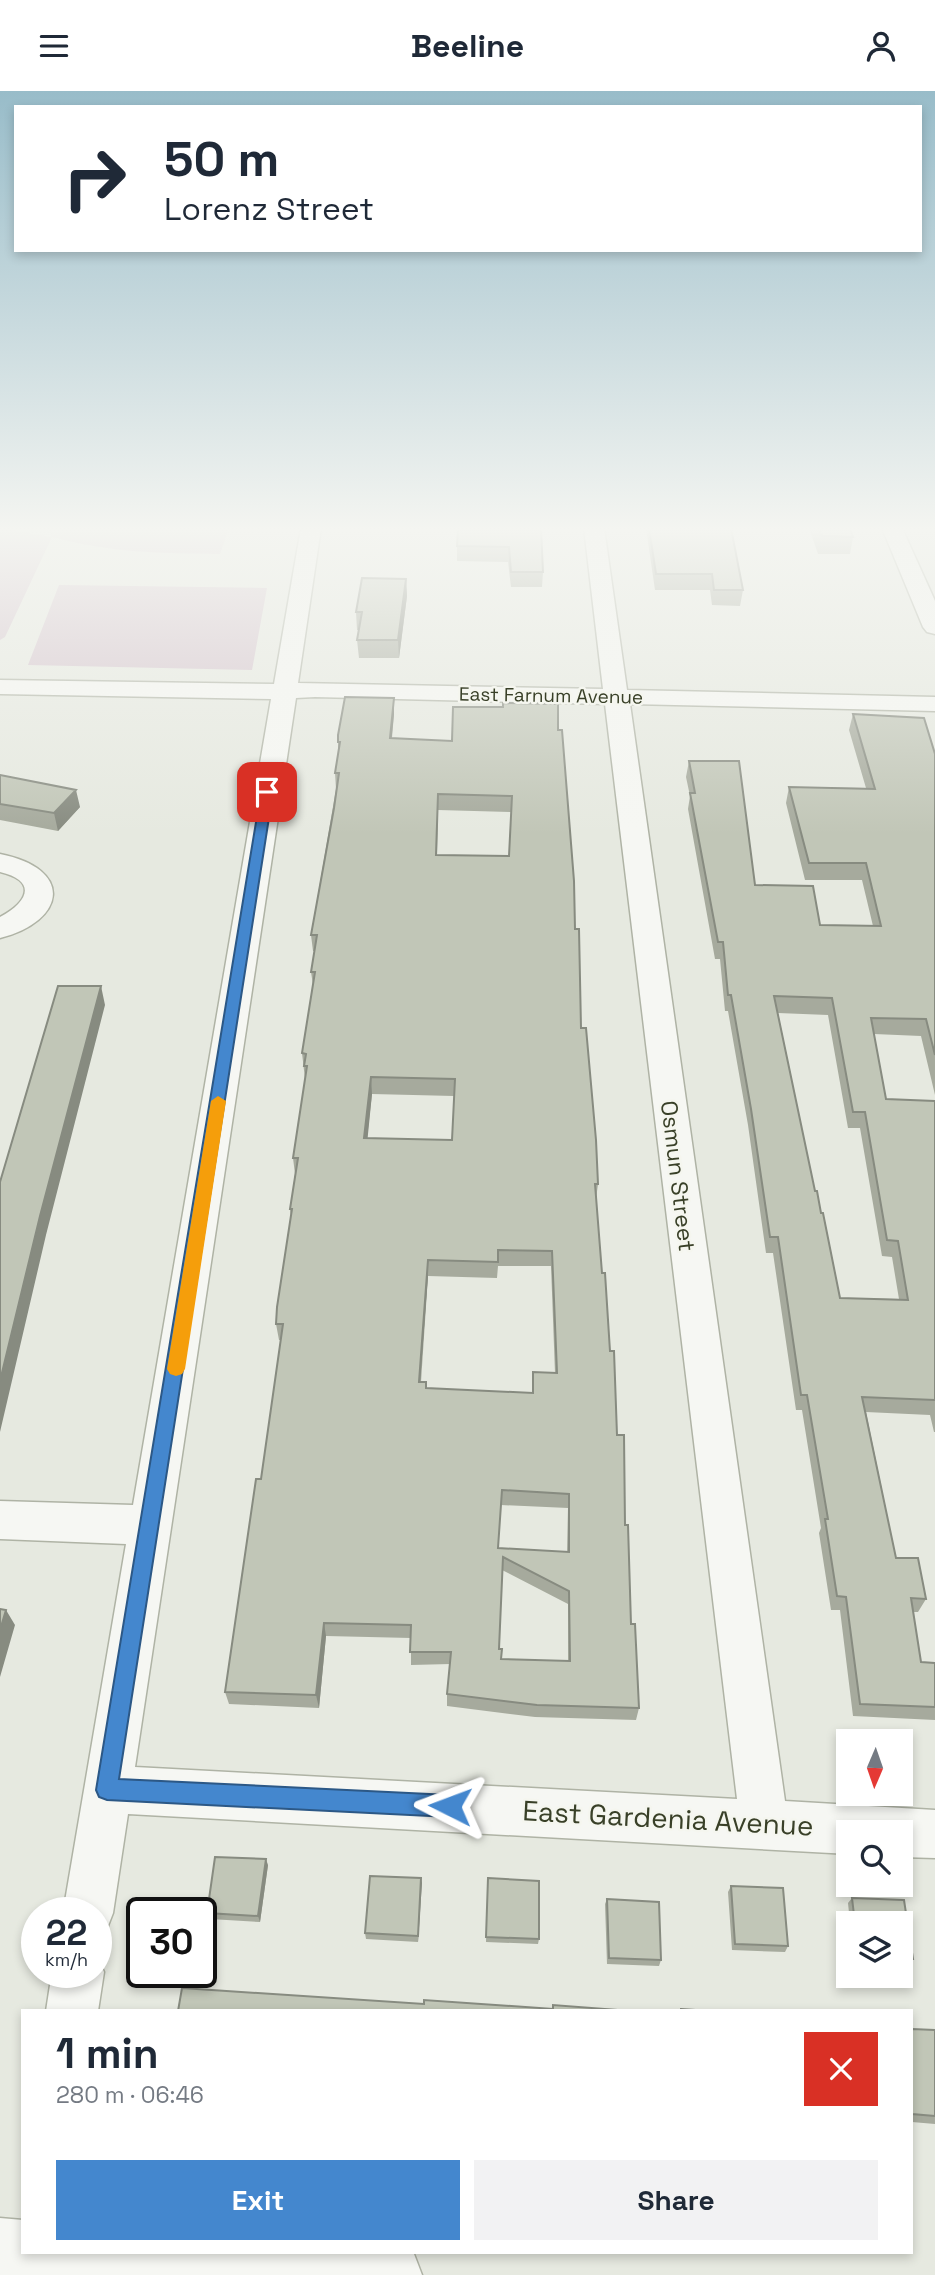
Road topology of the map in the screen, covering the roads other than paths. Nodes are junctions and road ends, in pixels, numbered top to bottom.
1 (293, 630) edge
2 (607, 630) edge
3 (0, 687) edge
4 (283, 691) junction
5 (616, 697) junction
6 (935, 704) edge
7 (0, 863) edge
8 (0, 929) edge
9 (0, 1520) edge
10 (150, 1525) junction
11 (107, 1790) junction
12 (764, 1824) junction
13 (935, 1834) edge
14 (90, 1897) edge
15 (76, 1988) edge
16 (72, 2009) edge
17 (0, 2247) edge
18 (21, 2249) edge
19 (38, 2254) edge
20 (90, 2254) edge
21 (36, 2275) edge
22 (393, 2275) edge

1 - 4 street
2 - 5 street, Osmun Street
3 - 4 street, East Farnum Avenue
4 - 5 street, East Farnum Avenue
4 - 10 street
5 - 6 street, East Farnum Avenue
5 - 12 street, Osmun Street
7 - 8 street
9 - 10 street
10 - 11 street
11 - 12 street, East Gardenia Avenue
11 - 14 street
12 - 13 street, East Gardenia Avenue
15 - 16 street
17 - 18 street
19 - 21 street
20 - 22 street

